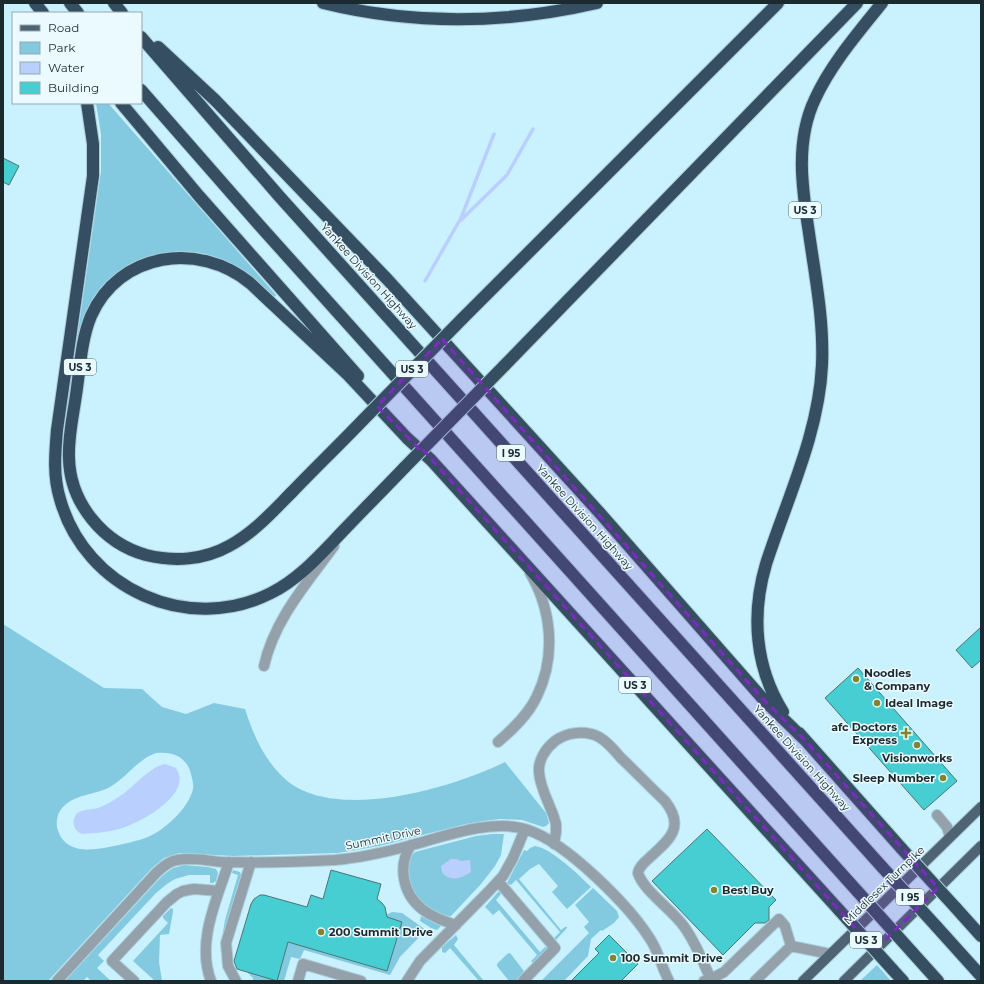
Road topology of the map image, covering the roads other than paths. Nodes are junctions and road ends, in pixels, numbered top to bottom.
1 (35, 3) edge
2 (70, 3) edge
3 (322, 3) edge
4 (597, 3) edge
5 (778, 3) edge
6 (857, 3) edge
7 (882, 3) edge
8 (42, 12) edge
9 (77, 12) edge
10 (142, 32) edge
11 (142, 38) edge
12 (142, 91) edge
13 (87, 104) edge
14 (122, 104) edge
15 (430, 460) junction
16 (353, 520) junction
17 (521, 560) junction
18 (264, 666) dead end
19 (804, 739) junction
20 (498, 742) dead end
21 (981, 807) edge
22 (937, 815) dead end
23 (525, 829) junction
24 (950, 837) junction
25 (554, 844) junction
26 (411, 845) junction
27 (981, 846) edge
28 (229, 862) junction
29 (251, 862) junction
30 (498, 881) junction
31 (219, 891) junction
32 (456, 925) junction
33 (981, 936) edge
34 (791, 946) junction
35 (830, 954) junction
36 (981, 976) edge
37 (709, 980) edge
38 (57, 981) edge
39 (134, 981) edge
40 (211, 981) edge
41 (236, 981) edge
42 (298, 981) edge
43 (361, 981) edge
44 (407, 981) edge
45 (523, 981) edge
46 (668, 981) edge
47 (755, 981) edge
48 (803, 981) edge
49 (844, 981) edge
50 (903, 981) edge
51 (938, 981) edge

1 - 8 highway
2 - 9 highway
3 - 4 highway
5 - 15 highway, US 3, bridge
6 - 16 highway, bridge
7 - 19 highway, US 3
10 - 19 highway
11 - 36 highway, Yankee Division Highway / I 95, bridge
12 - 51 highway, bridge
13 - 16 highway
14 - 15 highway
15 - 17 highway, US 3
16 - 18 street
17 - 20 street
17 - 50 highway, US 3, bridge
19 - 33 highway, US 3, bridge
21 - 24 main road, Middlesex Turnpike
22 - 24 street
23 - 25 street, Summit Drive
23 - 26 street, Summit Drive
23 - 30 street
24 - 35 main road, Middlesex Turnpike
25 - 37 street
25 - 46 street, Summit Drive
26 - 29 street, Summit Drive
26 - 32 street
27 - 49 main road
28 - 29 street, Summit Drive
28 - 31 street
28 - 38 street, Summit Drive
29 - 41 street
30 - 32 street
30 - 45 street
31 - 39 street
31 - 40 street
32 - 44 street
34 - 35 street
34 - 37 street
34 - 47 street
35 - 48 main road, Middlesex Turnpike
42 - 43 street

